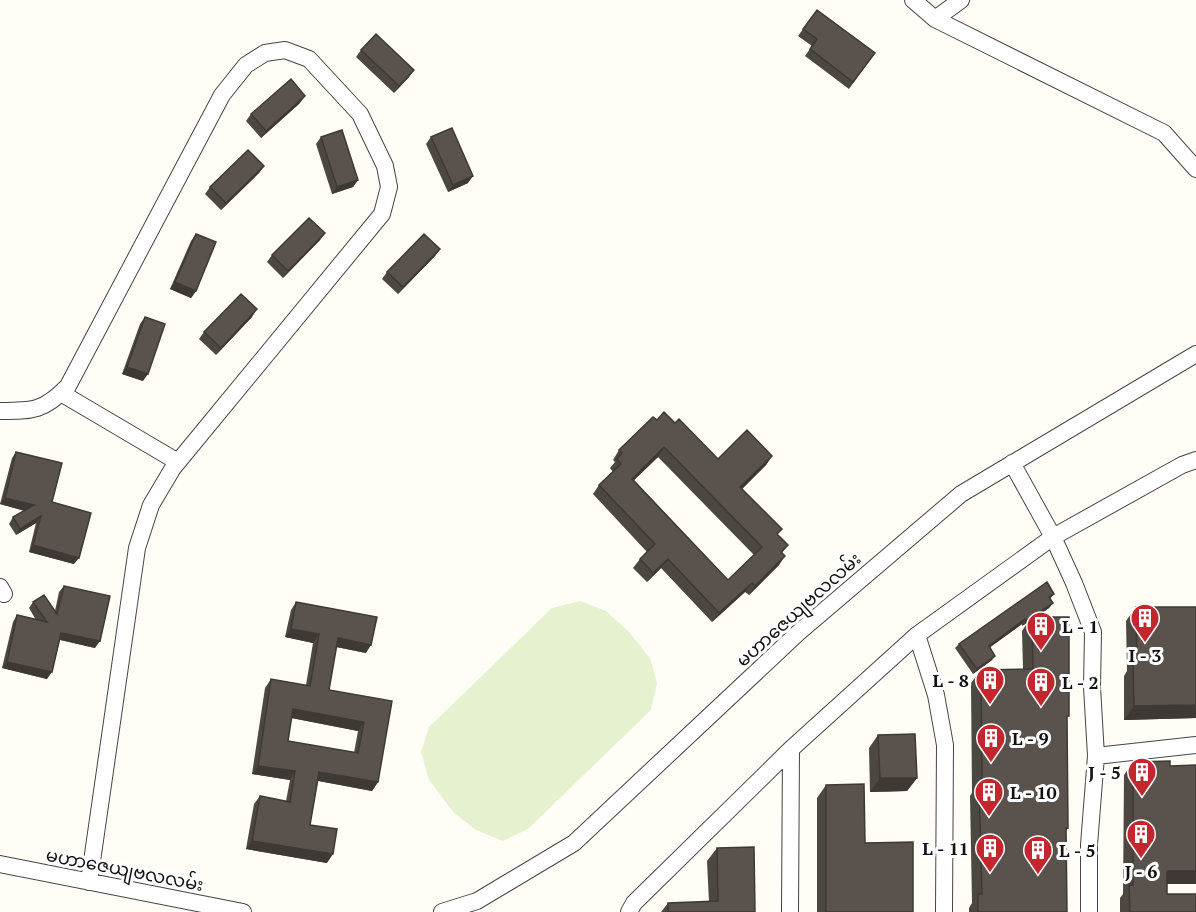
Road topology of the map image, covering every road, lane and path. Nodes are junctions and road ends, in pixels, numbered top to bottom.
1 (913, 0) edge
2 (961, 0) edge
3 (935, 19) junction
4 (1196, 169) edge
5 (1196, 354) edge
6 (61, 393) junction
7 (0, 411) edge
8 (1196, 460) edge
9 (178, 462) junction
10 (1012, 464) junction
11 (1053, 537) junction
12 (917, 634) junction
13 (1196, 745) edge
14 (791, 749) junction
15 (1096, 756) junction
16 (0, 864) edge
17 (89, 882) junction
18 (243, 912) edge
19 (442, 912) edge
20 (629, 912) edge
21 (790, 912) edge
22 (944, 912) edge
23 (1089, 912) edge

1 - 3 street
2 - 3 street
3 - 4 street
5 - 10 street, မဟာဇေယျဗလလမ်း
6 - 7 street
6 - 9 street
6 - 9 street
8 - 11 street
9 - 17 street
10 - 11 street
10 - 19 street, မဟာဇေယျဗလလမ်း
11 - 12 street
11 - 15 street
12 - 14 street
12 - 22 street
13 - 15 street
14 - 20 street
14 - 21 street
15 - 23 street
16 - 17 street, မဟာဇေယျဗလလမ်း
17 - 18 street, မဟာဇေယျဗလလမ်း

